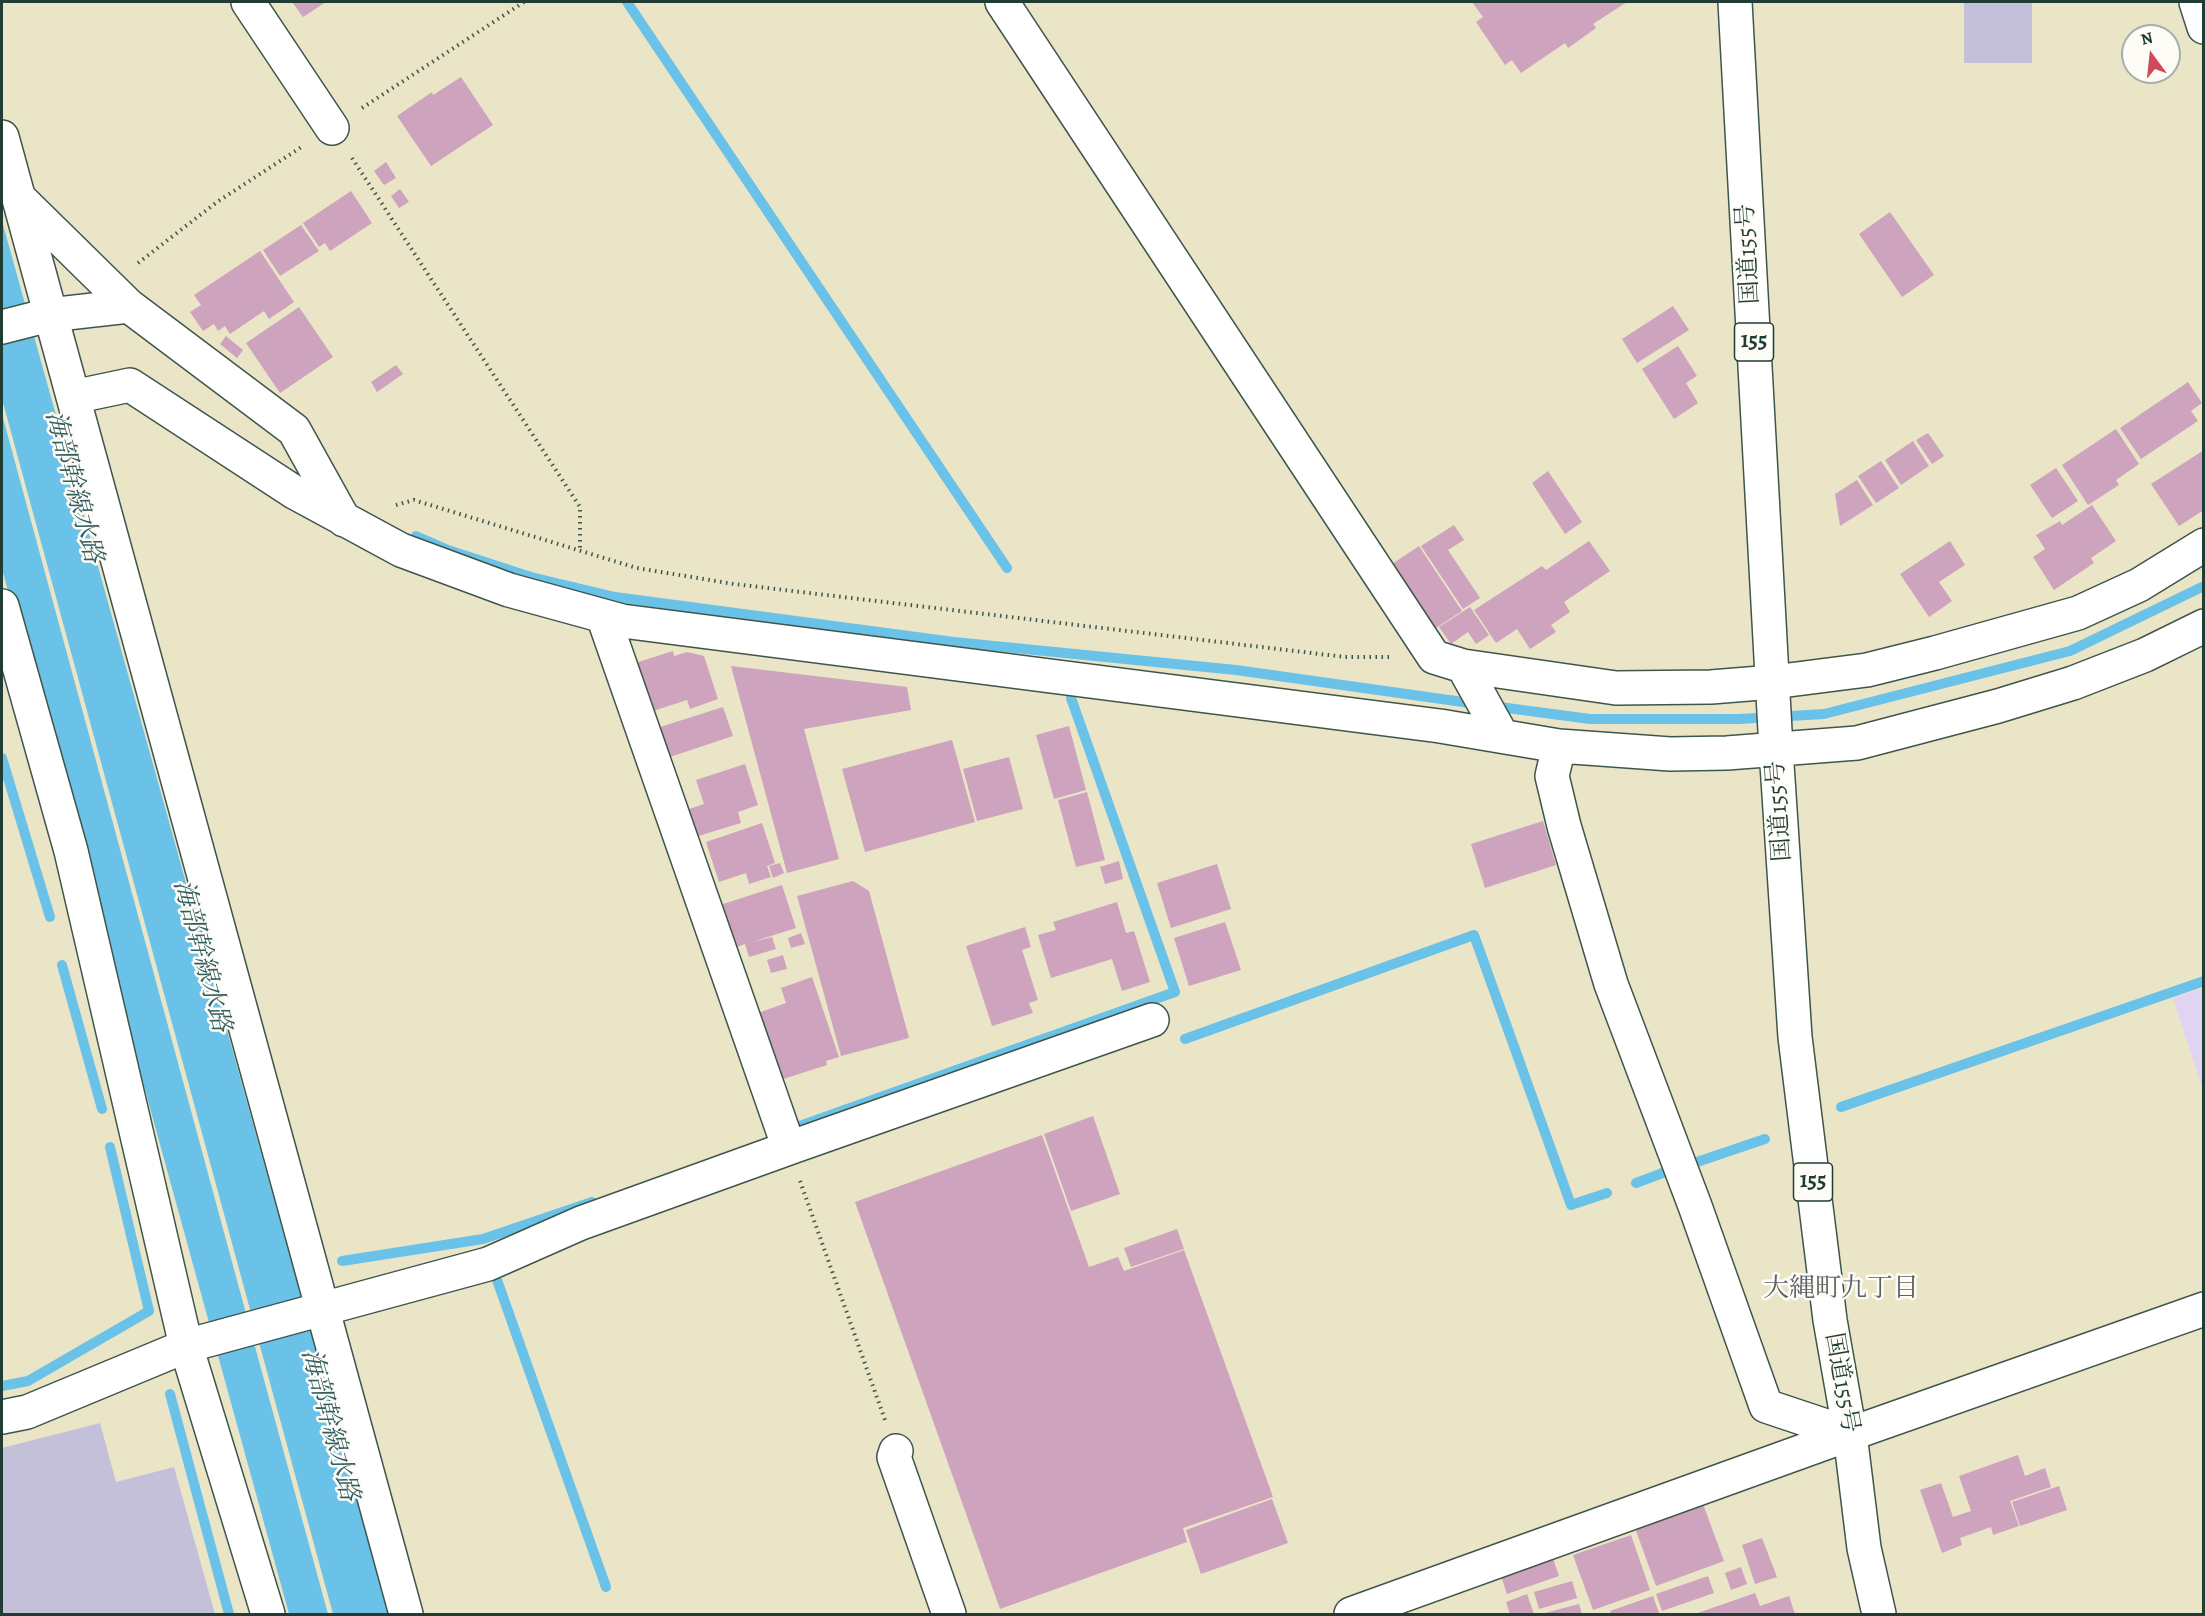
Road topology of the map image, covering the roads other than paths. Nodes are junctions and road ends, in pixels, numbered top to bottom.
1 (248, 2) edge
2 (1002, 2) edge
3 (1735, 2) edge
4 (2196, 2) edge
5 (2204, 27) edge
6 (332, 128) road end
7 (2, 137) edge
8 (17, 195) junction
9 (129, 306) junction
10 (42, 317) junction
11 (2, 327) edge
12 (73, 397) junction
13 (344, 520) junction
14 (2204, 545) edge
15 (2, 606) edge
16 (603, 616) junction
17 (2204, 626) edge
18 (1457, 669) junction
19 (1773, 682) junction
20 (1496, 725) junction
21 (1559, 746) junction
22 (1776, 747) junction
23 (1152, 1020) dead end
24 (789, 1148) junction
25 (323, 1309) junction
26 (2204, 1309) edge
27 (186, 1346) junction
28 (2, 1417) edge
29 (1850, 1434) junction
30 (896, 1452) road end
31 (268, 1614) edge
32 (406, 1614) edge
33 (949, 1614) edge
34 (1351, 1614) edge
35 (1879, 1614) edge

1 - 6 main road
2 - 18 main road
3 - 19 main road, 国道155号 / 155
4 - 5 main road
7 - 8 main road
8 - 9 main road
8 - 10 main road
9 - 10 main road
9 - 13 main road
10 - 11 main road
10 - 12 main road
12 - 13 main road
12 - 25 main road
13 - 16 main road
14 - 19 main road
15 - 27 main road
16 - 20 main road
16 - 24 main road
17 - 22 main road
18 - 19 main road
18 - 20 main road
19 - 22 main road, 国道155号 / 155
20 - 21 main road
21 - 22 main road
21 - 29 main road
22 - 29 main road, 国道155号 / 155
23 - 24 main road
24 - 25 main road
25 - 27 main road
25 - 32 main road
26 - 29 main road
27 - 28 main road
27 - 31 main road
29 - 34 main road
29 - 35 main road, 国道155号 / 155
30 - 33 main road

